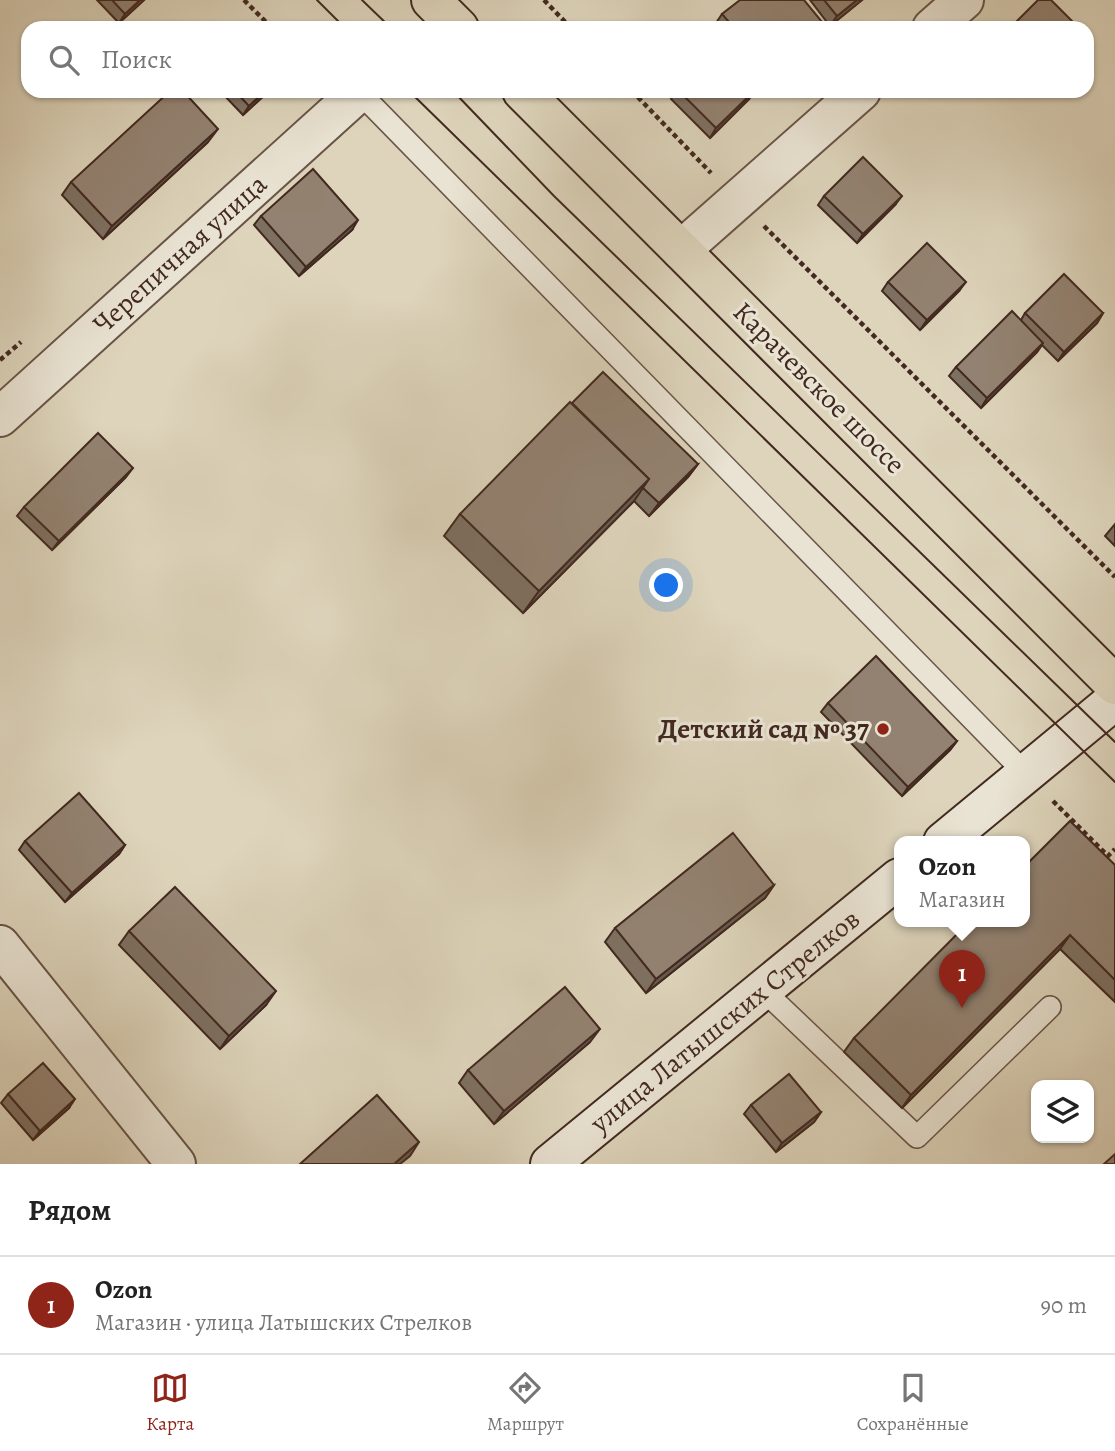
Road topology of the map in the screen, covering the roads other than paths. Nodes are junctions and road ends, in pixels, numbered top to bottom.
1 (964, 0) edge
2 (940, 21) edge
3 (352, 98) edge
4 (367, 98) edge
5 (529, 98) edge
6 (853, 98) edge
7 (681, 250) junction
8 (0, 416) edge
9 (1115, 685) edge
10 (1115, 700) edge
11 (1026, 774) junction
12 (950, 836) edge
13 (894, 882) edge
14 (0, 945) edge
15 (763, 989) junction
16 (1050, 1006) dead end
17 (176, 1164) edge
18 (550, 1164) edge

1 - 2 street
3 - 8 street, Черепичная улица
4 - 11 lane
5 - 7 highway, Карачевское шоссе
6 - 7 street
7 - 9 highway, Карачевское шоссе
10 - 11 street
11 - 12 street
13 - 15 street, улица Латышских Стрелков
14 - 17 street
15 - 16 lane
15 - 18 street, улица Латышских Стрелков

